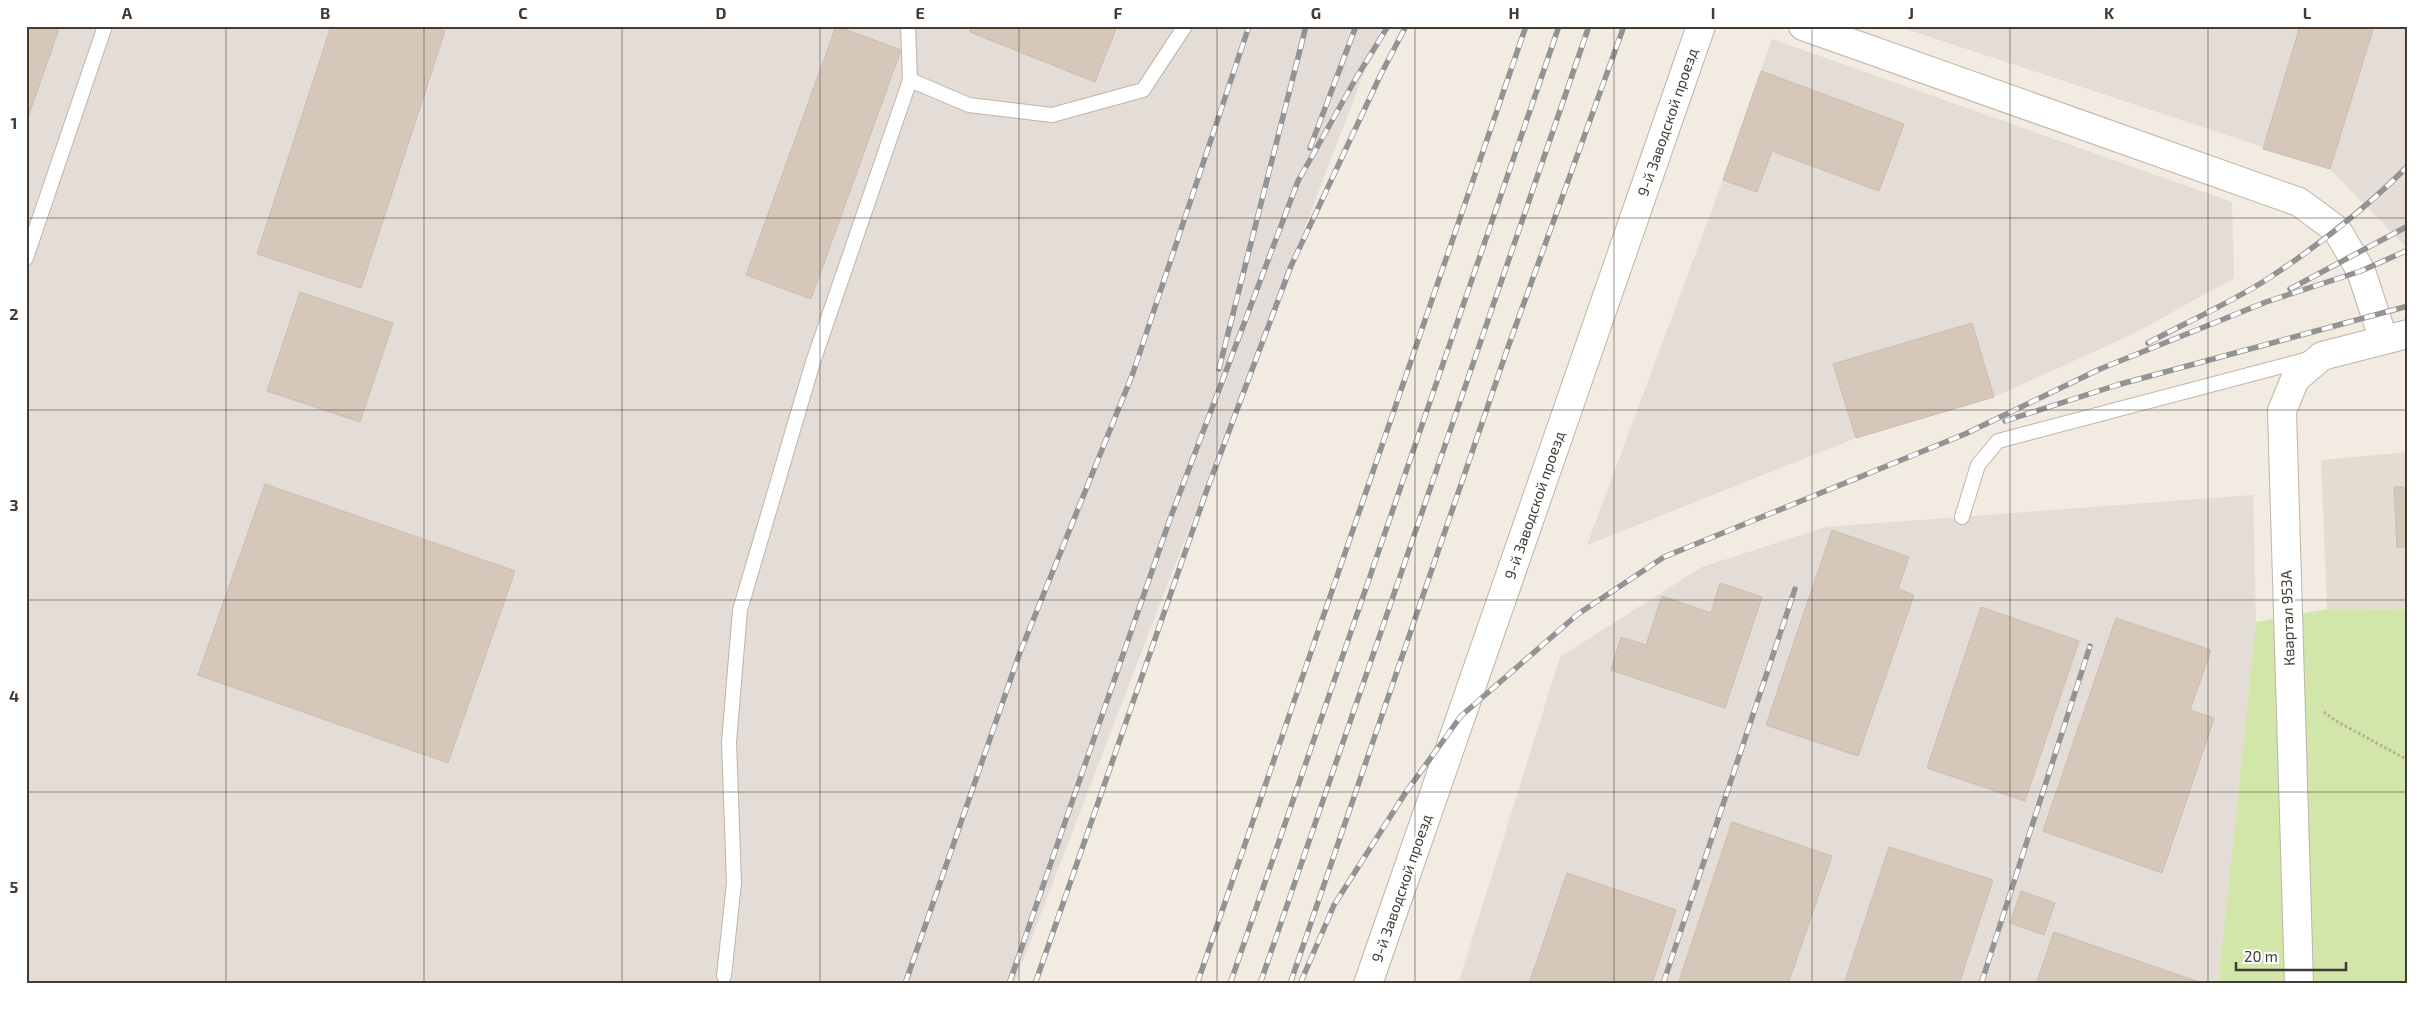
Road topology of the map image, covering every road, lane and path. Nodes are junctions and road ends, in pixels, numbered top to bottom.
1 (105, 26) edge
2 (908, 26) edge
3 (1185, 26) edge
4 (1701, 26) edge
5 (1803, 26) edge
6 (910, 80) junction
7 (26, 258) edge
8 (2395, 336) edge
9 (2322, 356) junction
10 (1962, 516) dead end
11 (2290, 685) junction
12 (2408, 760) edge
13 (724, 976) dead end
14 (1368, 984) edge
15 (2299, 984) edge

1 - 7 lane
2 - 6 lane
3 - 6 lane
4 - 14 street, 9-й Заводской проезд
5 - 8 street
6 - 13 lane
8 - 9 street, Квартал 953А
9 - 10 lane
9 - 11 street, Квартал 953А
11 - 12 path
11 - 15 street, Квартал 953А

